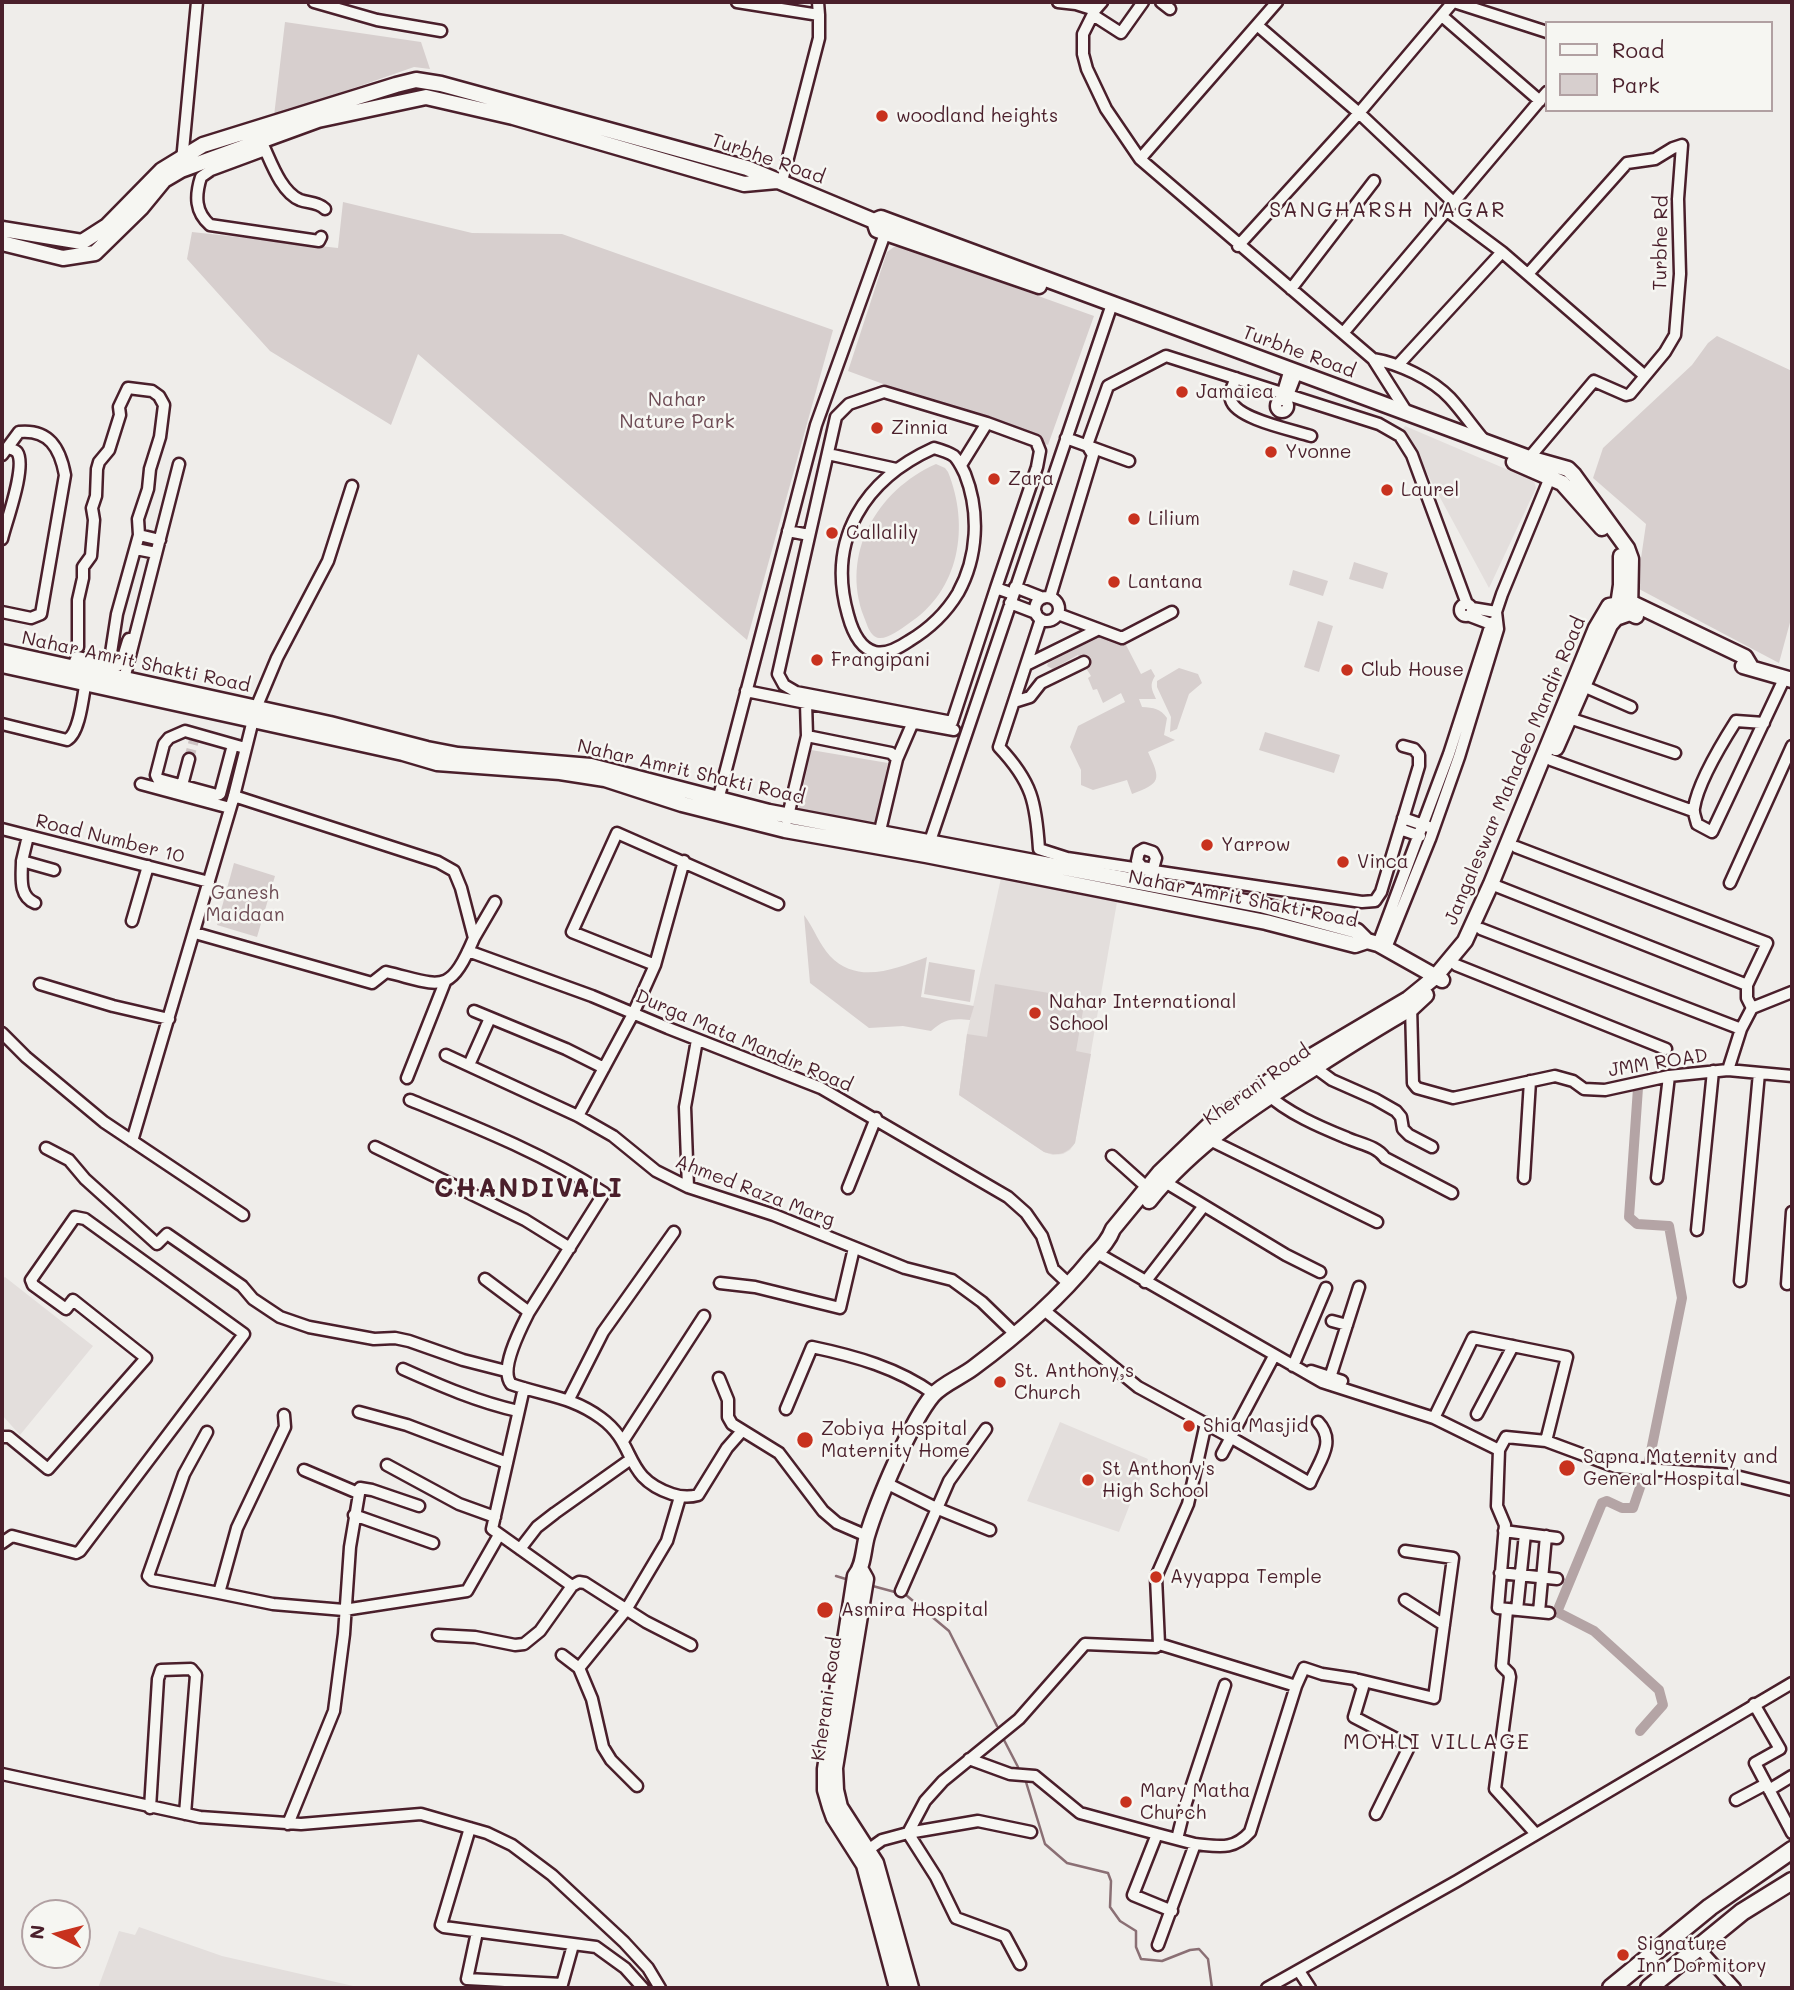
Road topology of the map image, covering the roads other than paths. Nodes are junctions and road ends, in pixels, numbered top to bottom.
1 (197, 2) edge
2 (313, 2) edge
3 (737, 2) edge
4 (818, 2) edge
5 (1058, 2) edge
6 (1143, 2) edge
7 (1277, 2) edge
8 (1454, 2) edge
9 (1076, 3) edge
10 (1097, 9) edge
11 (819, 15) junction
12 (1442, 16) junction
13 (1257, 25) junction
14 (441, 31) dead end
15 (1546, 32) edge
16 (416, 80) junction
17 (1546, 93) edge
18 (419, 98) junction
19 (1540, 101) junction
20 (1359, 113) junction
21 (315, 115) junction
22 (261, 140) junction
23 (1140, 159) junction
24 (181, 164) junction
25 (782, 181) junction
26 (1374, 181) dead end
27 (1451, 207) junction
28 (325, 209) dead end
29 (883, 224) junction
30 (2, 229) edge
31 (321, 237) dead end
32 (69, 241) junction
33 (2, 243) edge
34 (1238, 246) junction
35 (1502, 252) junction
36 (70, 257) junction
37 (1528, 274) junction
38 (1291, 289) junction
39 (1110, 307) junction
40 (1344, 332) junction
41 (1373, 359) junction
42 (1398, 366) junction
43 (1292, 374) junction
44 (1645, 376) junction
45 (1236, 378) junction
46 (1284, 398) junction
47 (1406, 411) junction
48 (987, 423) junction
49 (1311, 436) dead end
50 (1066, 438) junction
51 (1484, 441) junction
52 (1087, 446) junction
53 (4, 451) edge
54 (828, 454) junction
55 (1529, 458) junction
56 (1129, 461) dead end
57 (179, 464) dead end
58 (961, 466) junction
59 (896, 469) junction
60 (1553, 471) junction
61 (352, 486) dead end
62 (788, 531) junction
63 (139, 535) junction
64 (810, 535) junction
65 (2, 540) edge
66 (160, 540) junction
67 (136, 549) junction
68 (156, 553) junction
69 (996, 588) junction
70 (1012, 595) junction
71 (1046, 597) junction
72 (1623, 609) junction
73 (2, 612) edge
74 (1172, 612) dead end
75 (1058, 614) junction
76 (1038, 616) junction
77 (1495, 618) junction
78 (1097, 630) junction
79 (134, 640) junction
80 (78, 647) dead end
81 (2, 652) edge
82 (111, 653) dead end
83 (1084, 662) dead end
84 (2, 665) edge
85 (1026, 665) junction
86 (72, 668) junction
87 (86, 677) junction
88 (1788, 679) edge
89 (123, 685) junction
90 (1583, 686) junction
91 (746, 691) junction
92 (1014, 702) junction
93 (806, 703) junction
94 (1631, 707) dead end
95 (254, 714) junction
96 (1569, 718) junction
97 (913, 722) junction
98 (1764, 723) junction
99 (2, 724) edge
100 (954, 730) dead end
101 (807, 736) junction
102 (233, 745) junction
103 (1403, 746) dead end
104 (1792, 746) edge
105 (245, 748) junction
106 (1675, 753) dead end
107 (189, 759) tunnel mouth
108 (897, 760) junction
109 (1551, 760) junction
110 (141, 784) dead end
111 (180, 790) junction
112 (234, 796) junction
113 (717, 805) junction
114 (230, 808) junction
115 (1693, 811) junction
116 (1403, 818) junction
117 (786, 823) junction
118 (1429, 827) junction
119 (2, 829) edge
120 (1400, 829) junction
121 (28, 836) junction
122 (1420, 836) junction
123 (878, 839) junction
124 (1516, 847) junction
125 (928, 848) junction
126 (22, 860) junction
127 (684, 861) junction
128 (148, 866) junction
129 (54, 870) dead end
130 (1147, 874) junction
131 (209, 882) junction
132 (1730, 883) dead end
133 (1495, 886) junction
134 (1146, 899) junction
135 (495, 902) dead end
136 (35, 903) dead end
137 (778, 904) dead end
138 (132, 921) dead end
139 (1480, 929) junction
140 (195, 933) junction
141 (474, 938) junction
142 (1377, 944) junction
143 (468, 951) junction
144 (655, 965) junction
145 (1456, 965) junction
146 (1439, 978) junction
147 (445, 982) junction
148 (40, 984) dead end
149 (1747, 985) junction
150 (1792, 992) edge
151 (1410, 1003) junction
152 (1752, 1008) junction
153 (474, 1011) dead end
154 (634, 1014) junction
155 (491, 1017) junction
156 (169, 1019) junction
157 (1741, 1029) junction
158 (2, 1033) edge
159 (697, 1040) junction
160 (1665, 1049) dead end
161 (446, 1055) dead end
162 (1309, 1064) junction
163 (469, 1065) junction
164 (604, 1068) junction
165 (1728, 1070) junction
166 (1713, 1071) junction
167 (1759, 1073) junction
168 (1669, 1076) junction
169 (1792, 1076) edge
170 (407, 1078) dead end
171 (1530, 1081) junction
172 (1265, 1092) junction
173 (410, 1100) dead end
174 (578, 1116) junction
175 (876, 1118) junction
176 (1210, 1140) junction
177 (132, 1141) junction
178 (375, 1147) dead end
179 (1432, 1147) dead end
180 (46, 1149) dead end
181 (1112, 1156) dead end
182 (1524, 1178) dead end
183 (1657, 1178) dead end
184 (1155, 1185) junction
185 (688, 1187) junction
186 (848, 1188) dead end
187 (1452, 1193) dead end
188 (1203, 1207) junction
189 (1792, 1212) edge
190 (243, 1215) dead end
191 (1377, 1222) dead end
192 (1697, 1230) dead end
193 (674, 1233) dead end
194 (570, 1248) junction
195 (854, 1248) junction
196 (1097, 1253) junction
197 (1320, 1272) dead end
198 (485, 1279) dead end
199 (1740, 1281) dead end
200 (1145, 1282) junction
201 (720, 1283) dead end
202 (1787, 1284) dead end
203 (1070, 1285) junction
204 (1359, 1287) dead end
205 (1326, 1289) dead end
206 (1044, 1310) junction
207 (529, 1312) junction
208 (704, 1316) dead end
209 (1332, 1321) dead end
210 (1347, 1325) junction
211 (1015, 1334) junction
212 (1513, 1346) junction
213 (1274, 1356) junction
214 (1293, 1366) junction
215 (403, 1369) dead end
216 (506, 1371) junction
217 (1310, 1371) dead end
218 (719, 1378) dead end
219 (1329, 1381) junction
220 (1342, 1381) dead end
221 (524, 1388) junction
222 (934, 1394) junction
223 (569, 1399) junction
224 (786, 1409) dead end
225 (518, 1411) junction
226 (359, 1412) dead end
227 (1477, 1414) dead end
228 (284, 1415) dead end
229 (1434, 1418) junction
230 (1318, 1422) dead end
231 (1206, 1423) junction
232 (986, 1429) dead end
233 (207, 1432) dead end
234 (742, 1432) junction
235 (2, 1437) edge
236 (1230, 1437) junction
237 (623, 1441) junction
238 (1546, 1441) junction
239 (1499, 1450) junction
240 (1222, 1454) dead end
241 (631, 1459) junction
242 (507, 1463) junction
243 (387, 1465) dead end
244 (304, 1470) dead end
245 (888, 1484) junction
246 (1792, 1490) edge
247 (358, 1493) junction
248 (680, 1496) junction
249 (419, 1506) dead end
250 (936, 1508) junction
251 (354, 1515) junction
252 (495, 1517) junction
253 (990, 1530) dead end
254 (1504, 1531) junction
255 (1525, 1534) junction
256 (499, 1535) junction
257 (867, 1536) junction
258 (2, 1543) edge
259 (433, 1543) dead end
260 (520, 1549) junction
261 (1405, 1551) dead end
262 (1500, 1573) junction
263 (1521, 1575) junction
264 (1541, 1578) junction
265 (1557, 1579) dead end
266 (572, 1586) junction
267 (901, 1591) dead end
268 (219, 1593) junction
269 (1405, 1600) dead end
270 (344, 1610) junction
271 (626, 1610) junction
272 (1512, 1610) junction
273 (1444, 1626) junction
274 (438, 1635) dead end
275 (1159, 1644) junction
276 (691, 1645) dead end
277 (562, 1654) dead end
278 (579, 1668) junction
279 (1355, 1679) junction
280 (1792, 1683) edge
281 (1225, 1685) dead end
282 (1296, 1686) junction
283 (1754, 1704) junction
284 (969, 1759) junction
285 (2, 1774) edge
286 (1792, 1776) edge
287 (637, 1786) dead end
288 (1768, 1787) junction
289 (1736, 1800) dead end
290 (150, 1808) junction
291 (185, 1814) junction
292 (1376, 1814) dead end
293 (288, 1824) junction
294 (470, 1828) junction
295 (908, 1832) junction
296 (1031, 1832) dead end
297 (1535, 1833) junction
298 (1792, 1833) edge
299 (1157, 1834) junction
300 (1177, 1839) junction
301 (1195, 1844) junction
302 (1792, 1850) edge
303 (864, 1853) junction
304 (1792, 1881) edge
305 (1172, 1911) junction
306 (477, 1932) junction
307 (573, 1945) junction
308 (1158, 1945) dead end
309 (1698, 1947) junction
310 (1020, 1964) dead end
311 (899, 1970) junction
312 (1299, 1971) junction
313 (561, 1986) edge
314 (643, 1988) edge
315 (660, 1988) edge
316 (897, 1988) edge
317 (911, 1988) edge
318 (1267, 1988) edge
319 (1310, 1988) edge
320 (1611, 1988) edge
321 (1649, 1988) edge
322 (1735, 1988) edge

1 - 24 street
2 - 14 street
3 - 11 street
4 - 11 street
5 - 9 street
6 - 10 street
7 - 13 street
8 - 12 street
8 - 15 street
9 - 10 street
10 - 23 street
11 - 25 street
12 - 19 street
12 - 20 street
13 - 20 street
13 - 23 street
16 - 18 street
16 - 21 street, Turbhe Road
16 - 25 street, Turbhe Road
17 - 19 street
18 - 21 street
18 - 25 street
19 - 27 street
20 - 27 street
20 - 34 street
21 - 22 street, Turbhe Road
22 - 24 street, Turbhe Road
22 - 28 street
22 - 31 street
23 - 34 street
24 - 32 street, Turbhe Road
24 - 36 street
25 - 29 street, Turbhe Road
26 - 38 street
27 - 35 street
27 - 40 street
29 - 39 street, Turbhe Road
29 - 62 street
30 - 32 street, Turbhe Road
32 - 36 street
33 - 36 street
34 - 38 street
35 - 37 street
35 - 42 street
37 - 44 street
37 - 44 street, Turbhe Rd
38 - 40 street
39 - 43 street, Turbhe Road
39 - 50 street
40 - 41 street
41 - 42 street
41 - 47 street
42 - 51 street
43 - 46 street
43 - 47 street, Turbhe Road
43 - 60 street
44 - 55 street, Turbhe Rd
45 - 46 street
45 - 49 street
45 - 52 street
46 - 77 street
47 - 51 street, Turbhe Road
48 - 54 street
48 - 58 street
48 - 69 street
50 - 52 street
50 - 70 street
51 - 55 street, Turbhe Road
52 - 56 street
52 - 71 street
53 - 65 street
53 - 73 street
54 - 59 street
54 - 64 street
55 - 60 street, Turbhe Road
57 - 66 street
58 - 59 street
58 - 59 street
60 - 72 street
60 - 77 street
61 - 95 street
62 - 64 street
62 - 91 street
63 - 66 street
63 - 67 street
63 - 80 street
64 - 69 street
66 - 68 street
67 - 68 street
67 - 82 street
68 - 79 street
69 - 70 street
70 - 71 street
70 - 76 street
70 - 125 street
71 - 75 street
71 - 76 street
72 - 88 street
72 - 90 street, Jangaleswar Mahadeo Mandir Road
72 - 133 street, Jangaleswar Mahadeo Mandir Road
74 - 78 street
75 - 76 street
75 - 78 street
76 - 85 street
77 - 118 street
78 - 85 street
79 - 86 street
79 - 89 street
81 - 86 street, Nahar Amrit Shakti Road
83 - 92 street
84 - 87 street, Nahar Amrit Shakti Road
85 - 92 street
86 - 87 street, Nahar Amrit Shakti Road
87 - 89 street, Nahar Amrit Shakti Road
87 - 99 street
88 - 98 street
89 - 95 street, Nahar Amrit Shakti Road
90 - 94 street
90 - 96 street, Jangaleswar Mahadeo Mandir Road
91 - 93 street
91 - 113 street
92 - 130 street
93 - 97 street
93 - 101 street
95 - 105 street
95 - 113 street, Nahar Amrit Shakti Road
96 - 106 street
96 - 109 street, Jangaleswar Mahadeo Mandir Road
97 - 100 street
97 - 108 street
98 - 115 street
98 - 115 street
101 - 108 street
101 - 117 street
102 - 105 street
102 - 111 street
102 - 111 street
103 - 116 street
104 - 132 street
105 - 112 street
107 - 111 street
108 - 123 street
109 - 115 street
109 - 124 street, Jangaleswar Mahadeo Mandir Road
110 - 111 street
111 - 114 street
112 - 114 street
112 - 141 street
113 - 117 street, Nahar Amrit Shakti Road
114 - 131 street
116 - 118 street
116 - 120 street
117 - 123 street, Nahar Amrit Shakti Road
118 - 122 street
118 - 142 street
119 - 121 street, Road Number 10
120 - 122 street
120 - 130 street
121 - 126 street
121 - 128 street, Road Number 10
122 - 142 street
123 - 125 street, Nahar Amrit Shakti Road
124 - 133 street, Jangaleswar Mahadeo Mandir Road
124 - 149 street
125 - 130 street, Nahar Amrit Shakti Road
125 - 134 street, Nahar Amrit Shakti Road
126 - 129 street
126 - 136 street
127 - 137 street
127 - 144 street
127 - 144 street
128 - 131 street, Road Number 10
128 - 138 street
130 - 134 street
130 - 142 street, Nahar Amrit Shakti Road
131 - 140 street
133 - 139 street, Jangaleswar Mahadeo Mandir Road
133 - 146 street, Jangaleswar Mahadeo Mandir Road
133 - 149 street
134 - 142 street, Nahar Amrit Shakti Road
135 - 141 street
139 - 145 street, Jangaleswar Mahadeo Mandir Road
139 - 157 street
140 - 147 street
140 - 156 street
141 - 143 street
142 - 146 street, Nahar Amrit Shakti Road
143 - 147 street
143 - 154 street, Durga Mata Mandir Road
144 - 154 street
145 - 146 street, Jangaleswar Mahadeo Mandir Road
145 - 160 street
146 - 151 street, Kherani Road
147 - 170 street
148 - 156 street
149 - 152 street
150 - 152 street
151 - 162 street, Kherani Road
151 - 171 street, JMM ROAD
152 - 157 street
153 - 155 street
154 - 159 street, Durga Mata Mandir Road
154 - 164 street
155 - 163 street
155 - 164 street
156 - 177 street
157 - 165 street
158 - 177 street
159 - 175 street, Durga Mata Mandir Road
159 - 185 street
161 - 163 street, Ahmed Raza Marg
162 - 172 street, Kherani Road
162 - 179 street
163 - 174 street, Ahmed Raza Marg
164 - 174 street
165 - 166 street, JMM ROAD
165 - 167 street, JMM ROAD
166 - 168 street, JMM ROAD
166 - 192 street
167 - 169 street, JMM ROAD
167 - 199 street
168 - 171 street, JMM ROAD
168 - 183 street
171 - 182 street
172 - 176 street, Kherani Road
172 - 184 street, Kherani Road
172 - 187 street
173 - 194 street
174 - 185 street, Ahmed Raza Marg
175 - 186 street
175 - 203 street, Durga Mata Mandir Road
176 - 184 street, Kherani Road
176 - 191 street
177 - 190 street
178 - 194 street
180 - 216 street
181 - 184 street
184 - 188 street
184 - 196 street, Kherani Road
185 - 195 street, Ahmed Raza Marg
188 - 197 street
188 - 200 street
189 - 202 street
193 - 223 street
194 - 207 street
195 - 201 street
195 - 211 street, Ahmed Raza Marg
196 - 200 street
196 - 203 street, Kherani Road
198 - 207 street
200 - 213 street
203 - 206 street, Kherani Road
204 - 210 street
205 - 214 street
206 - 211 street, Kherani Road
206 - 231 street
207 - 216 street
208 - 237 street
209 - 210 street
210 - 219 street
211 - 222 street, Kherani Road
212 - 227 street
212 - 229 street
212 - 238 street
213 - 214 street
213 - 236 street
214 - 219 street
215 - 225 street
216 - 221 street
217 - 219 street
218 - 234 street
219 - 220 street
219 - 229 street
221 - 223 street
221 - 225 street
222 - 224 street
222 - 245 street, Kherani Road
223 - 237 street
225 - 242 street
226 - 242 street
228 - 268 street
229 - 239 street
230 - 236 street
231 - 236 street
231 - 275 street
232 - 250 street
233 - 268 street
234 - 248 street
234 - 257 street
235 - 258 street
236 - 240 street
237 - 241 street
238 - 239 street
238 - 246 street
239 - 254 street
241 - 248 street
241 - 260 street
242 - 252 street
243 - 252 street
244 - 247 street
245 - 250 street
245 - 257 street, Kherani Road
247 - 249 street
247 - 251 street
248 - 271 street
250 - 253 street
250 - 267 street
251 - 259 street
251 - 270 street
252 - 256 street
254 - 255 street
254 - 262 street
255 - 263 street
255 - 264 street
256 - 260 street
256 - 270 street
257 - 303 street, Kherani Road
260 - 266 street
261 - 273 street
262 - 263 street
262 - 272 street
263 - 264 street
263 - 272 street
264 - 265 street
264 - 272 street
266 - 271 street
266 - 274 street
268 - 270 street
269 - 273 street
270 - 293 street
271 - 276 street
271 - 278 street
272 - 297 street
273 - 279 street
275 - 282 street
275 - 284 street
277 - 278 street
278 - 287 street
279 - 282 street
279 - 292 street
280 - 283 street
281 - 300 street
282 - 301 street
283 - 288 street
283 - 297 street
284 - 295 street
284 - 299 street
285 - 290 street
286 - 288 street
288 - 289 street
288 - 298 street
290 - 291 street
290 - 291 street
291 - 293 street
293 - 294 street
294 - 306 street
294 - 315 street
295 - 296 street
295 - 303 street
295 - 310 street
297 - 312 street
299 - 300 street
299 - 305 street
300 - 301 street
301 - 305 street
302 - 320 main road
303 - 311 street, Kherani Road
304 - 309 main road
305 - 308 street
306 - 307 street
306 - 313 street
307 - 313 street
307 - 314 street
309 - 321 main road
309 - 322 street
311 - 316 street, Kherani Road
311 - 317 street, Kherani Road
312 - 318 street
312 - 319 street

